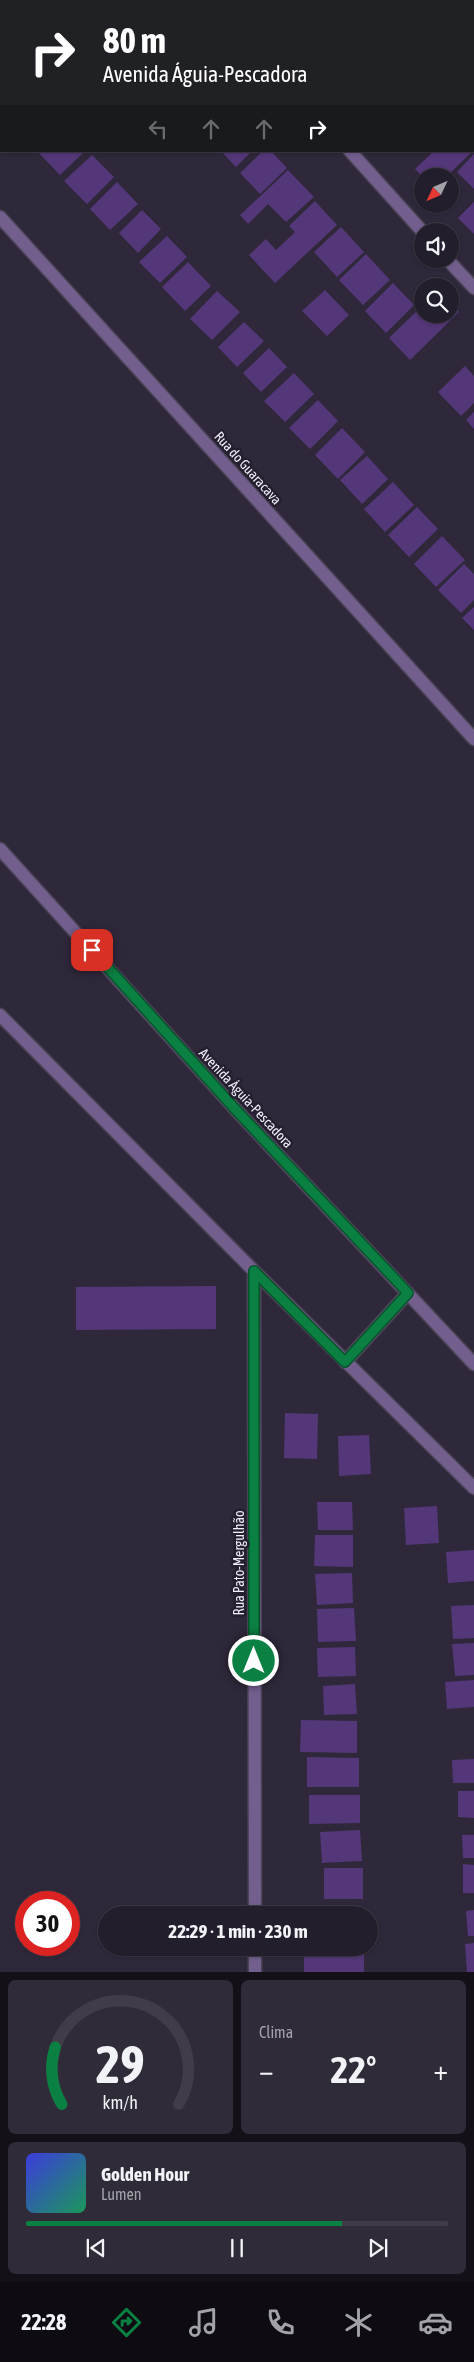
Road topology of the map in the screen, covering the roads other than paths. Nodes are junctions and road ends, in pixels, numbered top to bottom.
1 (351, 152) edge
2 (0, 216) edge
3 (415, 223) edge
4 (455, 268) edge
5 (474, 288) edge
6 (474, 739) edge
7 (0, 849) edge
8 (0, 1015) edge
9 (254, 1271) junction
10 (408, 1293) junction
11 (345, 1362) junction
12 (474, 1364) edge
13 (474, 1488) edge
14 (255, 1906) edge
15 (255, 1956) edge
16 (255, 1972) edge

1 - 3 street
2 - 6 street, Rua do Guaracava
4 - 5 street
7 - 10 street, Avenida Águia-Pescadora
8 - 9 street
9 - 11 street
9 - 14 street, Rua Pato-Mergulhão
10 - 11 street
10 - 12 street, Avenida Águia-Pescadora
11 - 13 street
15 - 16 street

